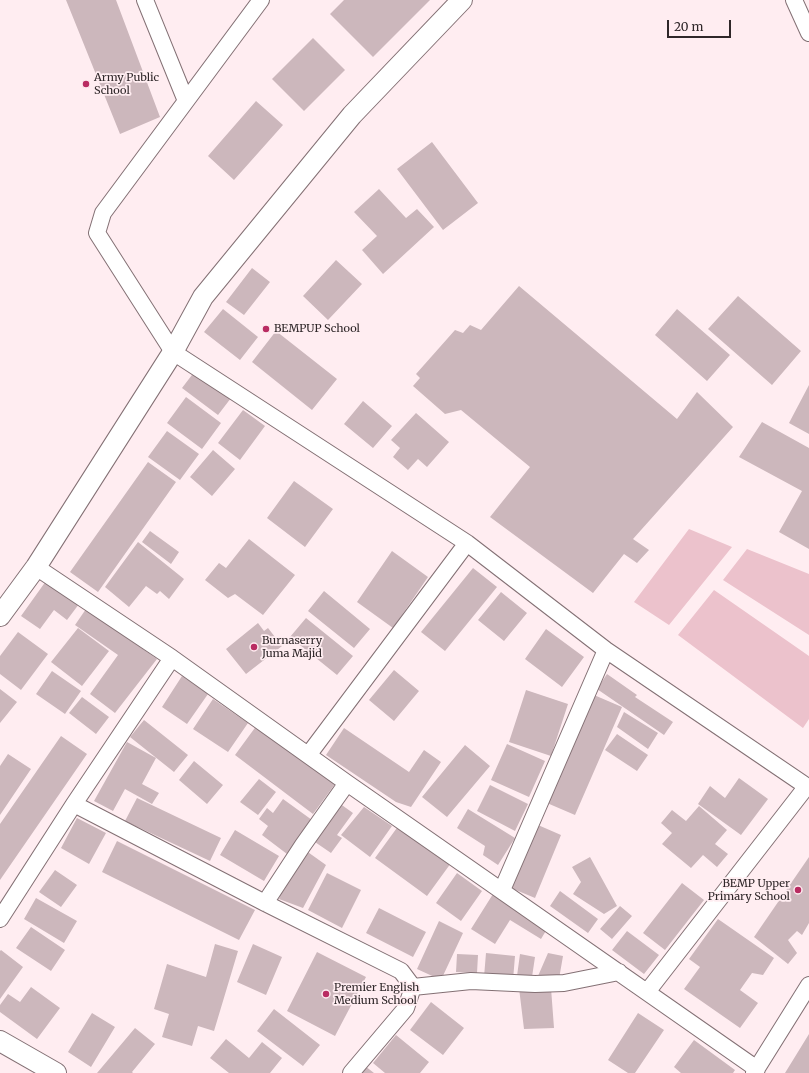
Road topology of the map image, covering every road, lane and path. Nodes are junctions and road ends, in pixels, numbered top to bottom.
1 (145, 0) edge
2 (261, 0) edge
3 (462, 0) edge
4 (794, 0) edge
5 (809, 33) edge
6 (186, 101) junction
7 (173, 352) junction
8 (467, 543) junction
9 (36, 567) junction
10 (0, 616) edge
11 (606, 650) junction
12 (172, 658) junction
13 (309, 754) junction
14 (347, 783) junction
15 (808, 787) edge
16 (74, 804) junction
17 (502, 890) junction
18 (265, 903) junction
19 (0, 919) edge
20 (619, 972) junction
21 (809, 985) edge
22 (413, 987) junction
23 (647, 992) junction
24 (0, 1041) edge
25 (755, 1071) edge
26 (56, 1073) edge
27 (351, 1073) edge

1 - 6 street
2 - 6 street
3 - 7 street
4 - 5 street
6 - 7 street
7 - 8 street
7 - 9 street
8 - 11 street
8 - 13 street
9 - 10 street
9 - 12 street
11 - 15 street
11 - 17 street
12 - 13 street
12 - 16 street
13 - 14 street
14 - 17 street
14 - 18 street
15 - 23 street
16 - 18 street
16 - 19 street
17 - 20 street
18 - 22 street
20 - 22 street
20 - 23 street
21 - 25 street
22 - 27 street
23 - 25 street
24 - 26 street

